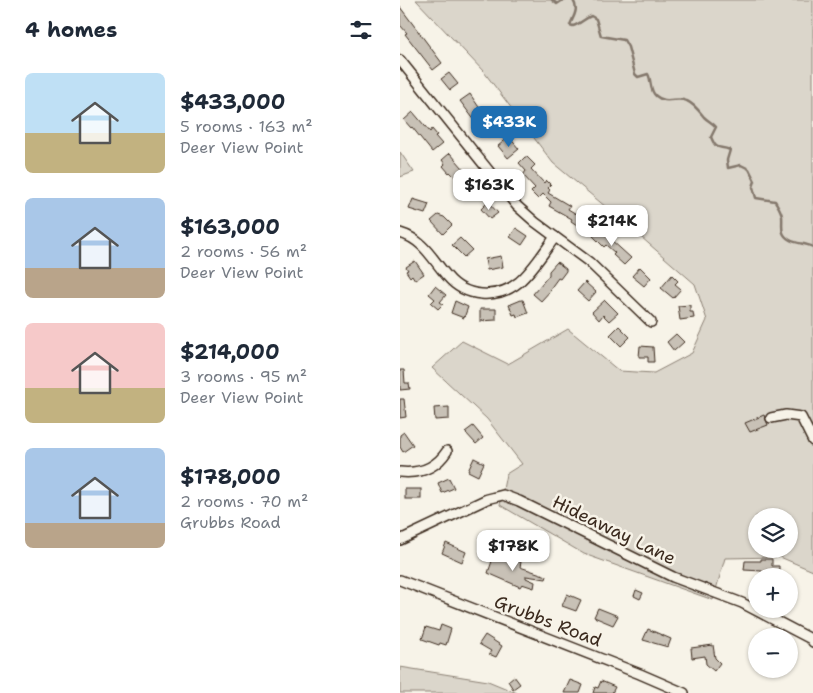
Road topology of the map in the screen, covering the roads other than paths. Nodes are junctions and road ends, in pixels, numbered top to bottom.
1 (400, 60) edge
2 (400, 233) edge
3 (555, 237) junction
4 (651, 322) dead end
5 (771, 418) dead end
6 (813, 441) edge
7 (447, 451) dead end
8 (400, 472) edge
9 (400, 540) edge
10 (400, 580) edge
11 (813, 642) edge
12 (684, 693) edge

1 - 3 street
2 - 3 street
3 - 4 street
5 - 6 street
7 - 8 street
9 - 11 street, Hideaway Lane
10 - 12 street, Grubbs Road

